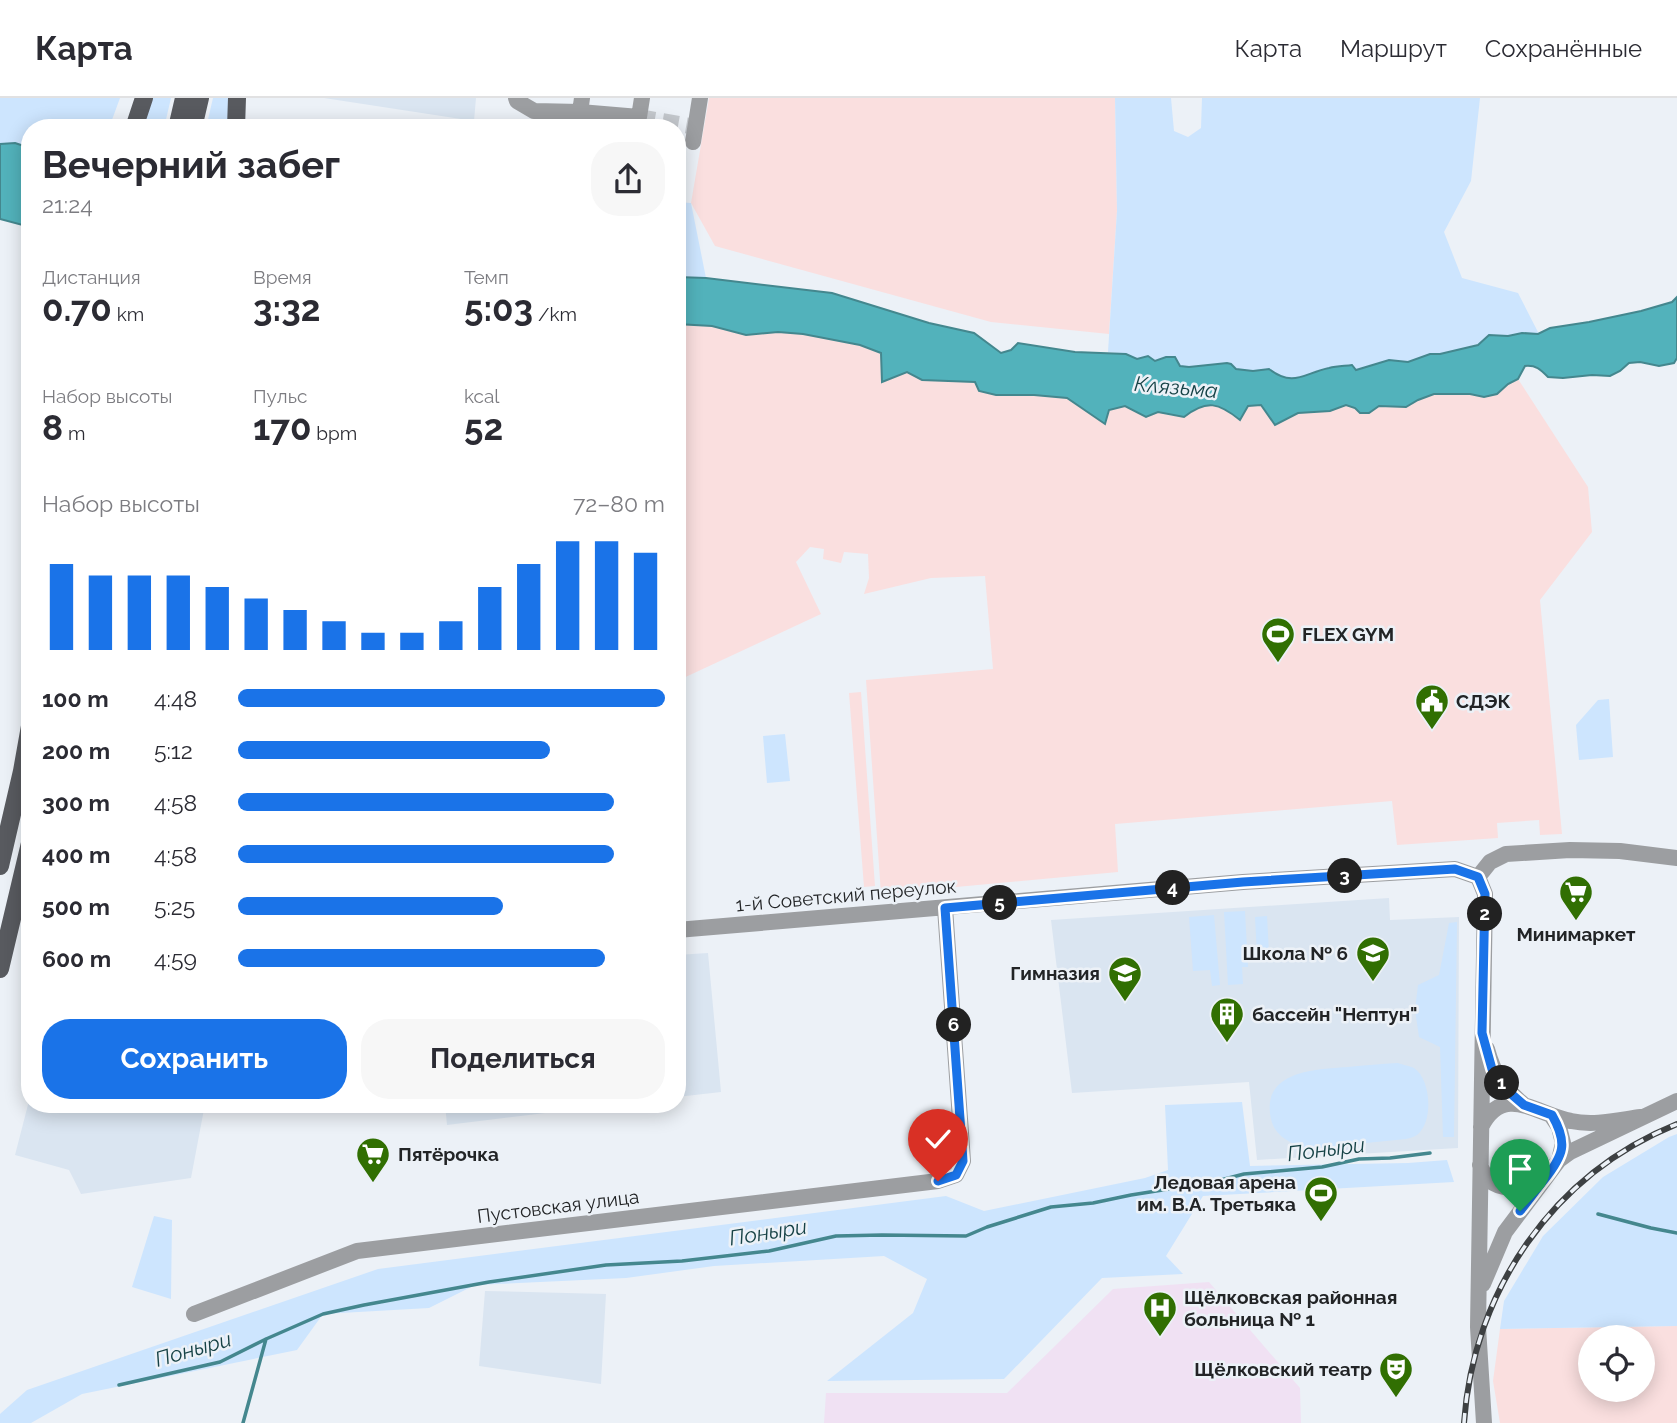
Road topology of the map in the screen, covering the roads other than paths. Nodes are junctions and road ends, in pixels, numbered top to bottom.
1 (144, 98) edge
2 (184, 98) edge
3 (200, 98) edge
4 (237, 98) edge
5 (516, 98) edge
6 (642, 98) edge
7 (700, 98) edge
8 (581, 105) edge
9 (137, 119) edge
10 (179, 119) edge
11 (195, 119) edge
12 (236, 119) edge
13 (693, 142) dead end
14 (21, 775) edge
15 (1677, 858) edge
16 (1, 863) edge
17 (21, 867) edge
18 (1478, 877) junction
19 (21, 891) edge
20 (945, 908) junction
21 (686, 929) edge
22 (0, 970) edge
23 (1482, 1033) junction
24 (1677, 1101) edge
25 (1524, 1105) junction
26 (1552, 1115) junction
27 (1641, 1117) junction
28 (1480, 1129) junction
29 (1480, 1159) junction
30 (1559, 1160) junction
31 (1546, 1177) junction
32 (1478, 1300) junction
33 (194, 1314) dead end
34 (1484, 1423) edge

1 - 9 main road
2 - 10 main road
3 - 11 main road
4 - 12 main road
5 - 8 street
6 - 8 street
7 - 13 street
14 - 16 main road
15 - 18 street
16 - 17 main road
18 - 20 street, 1-й Советский переулок
18 - 23 street
19 - 22 main road
20 - 21 street, 1-й Советский переулок
20 - 33 street, Пустовская улица
23 - 25 street
23 - 28 street
24 - 27 street
25 - 26 street
25 - 28 street
26 - 27 street
26 - 30 street
27 - 30 street
28 - 29 street
29 - 31 street
29 - 32 street
30 - 31 street
31 - 32 street
32 - 34 street

